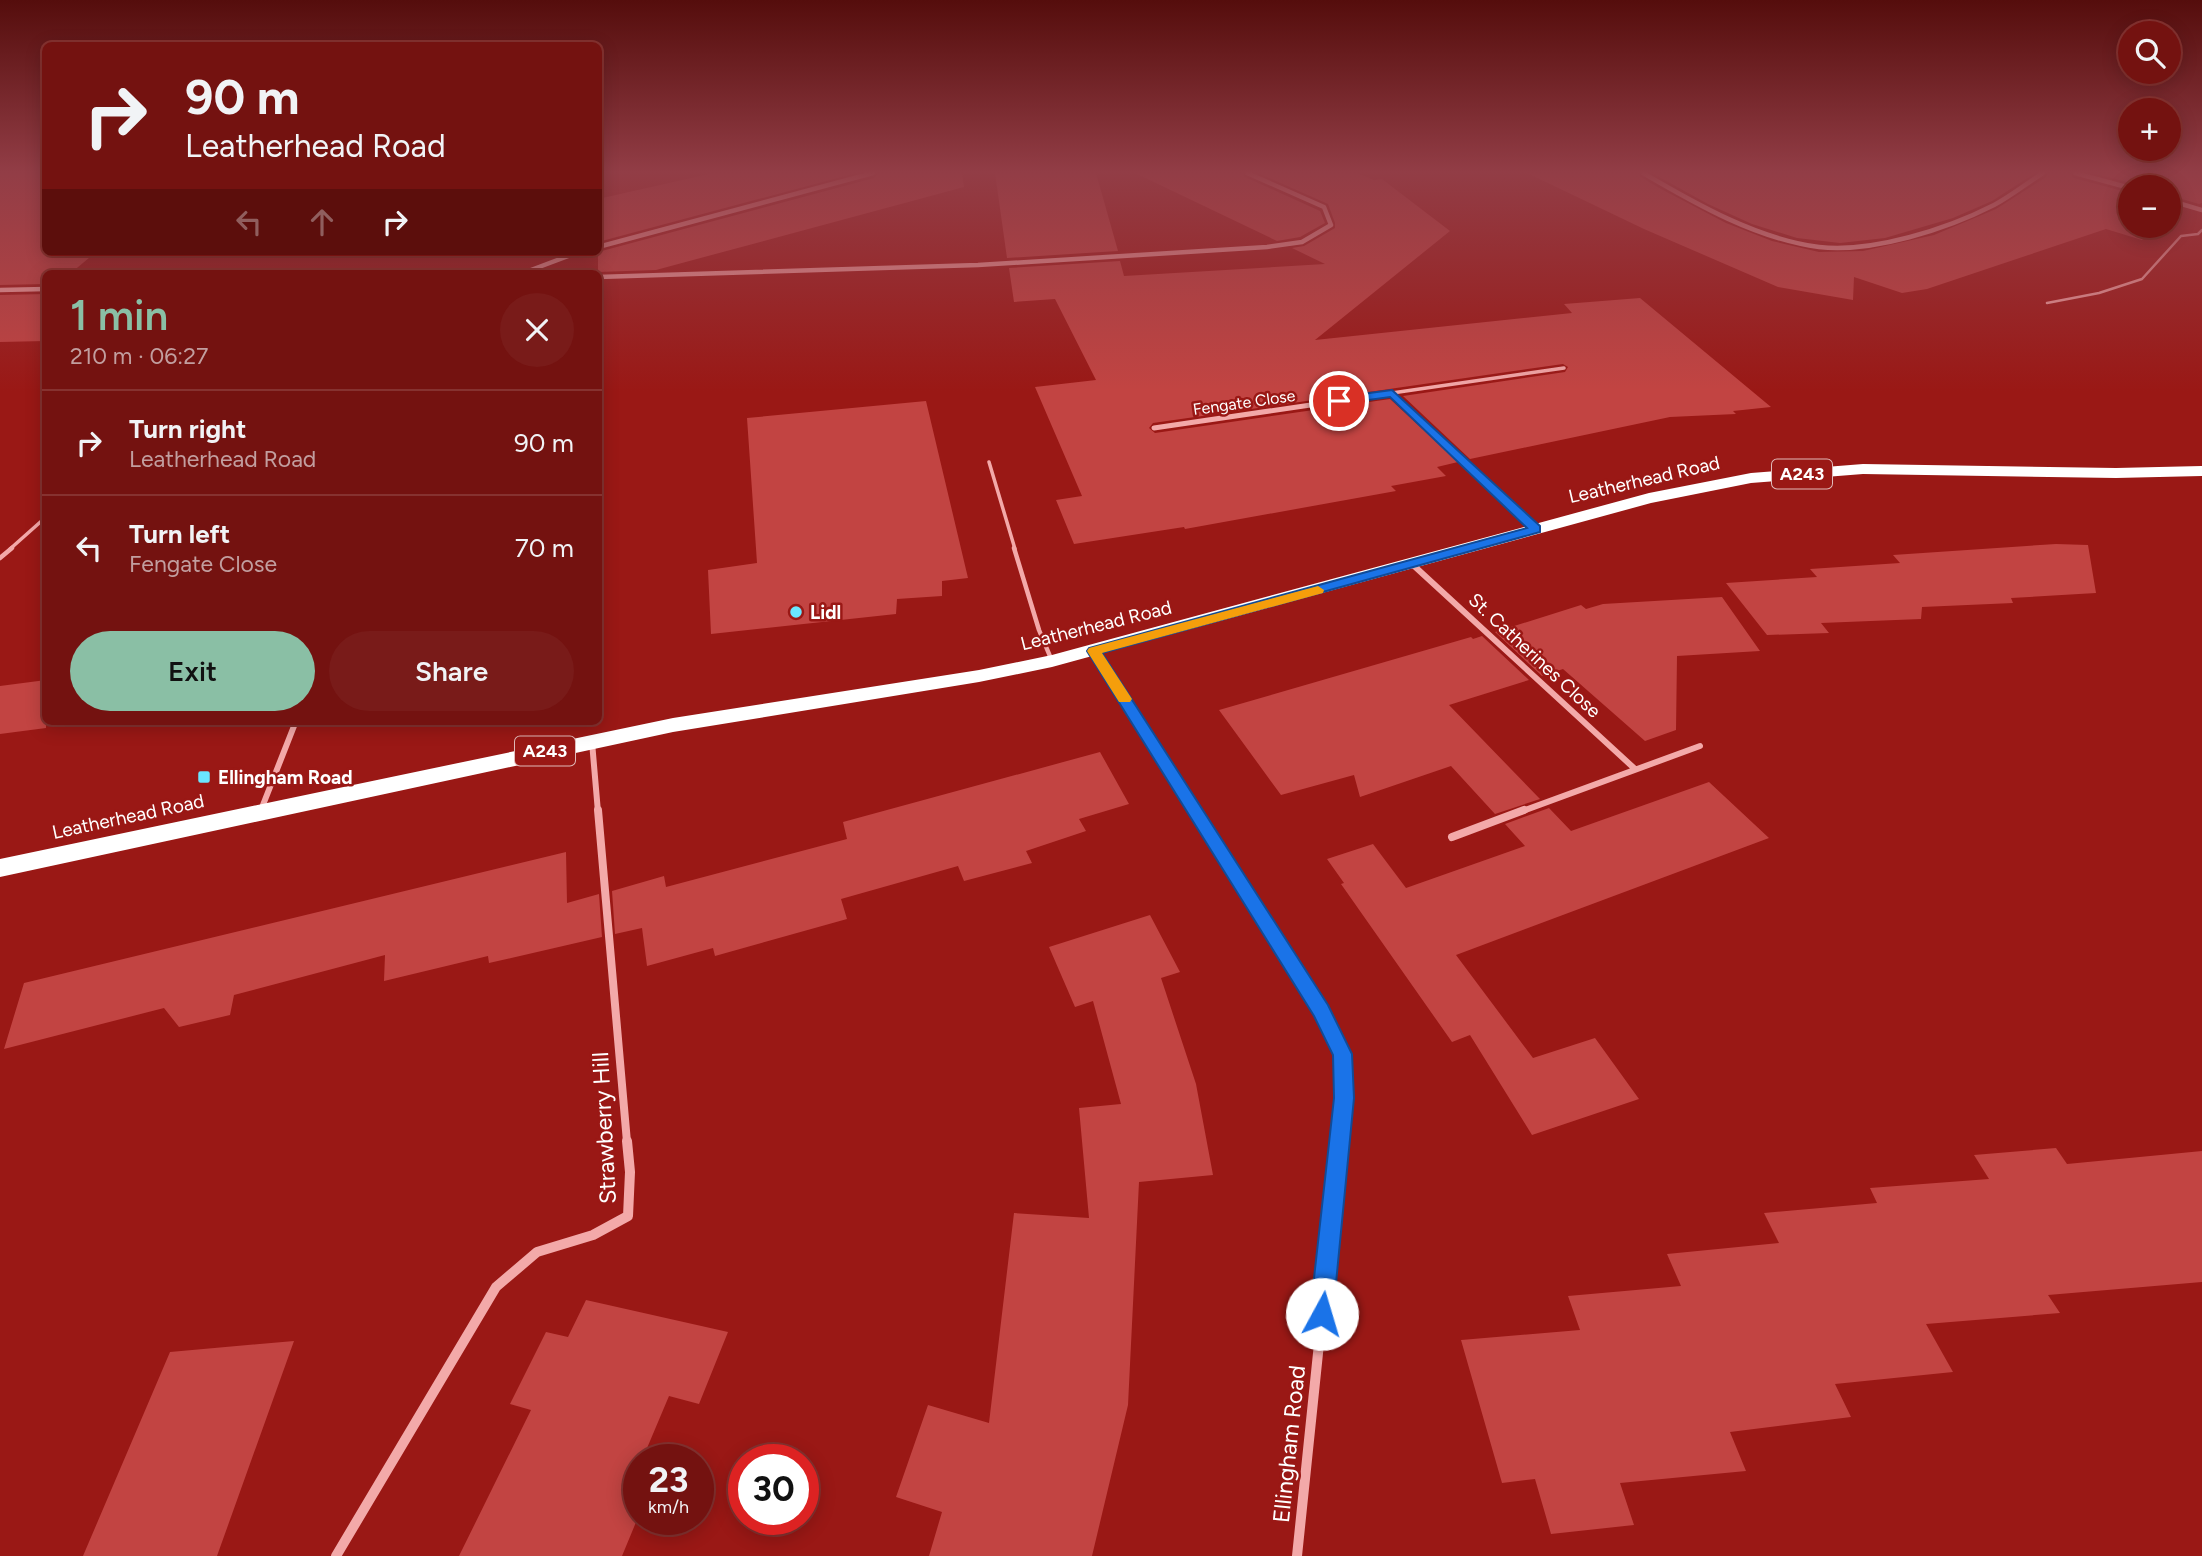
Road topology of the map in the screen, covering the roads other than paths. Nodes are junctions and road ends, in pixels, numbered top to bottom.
1 (1277, 246) edge
2 (1826, 246) edge
3 (1852, 246) edge
4 (2172, 246) edge
5 (563, 256) edge
6 (529, 270) edge
7 (602, 276) edge
8 (42, 289) edge
9 (0, 290) edge
10 (2047, 303) dead end
11 (1564, 368) dead end
12 (1392, 393) junction
13 (1154, 428) dead end
14 (989, 462) dead end
15 (2202, 471) edge
16 (42, 521) edge
17 (1535, 529) junction
18 (0, 558) edge
19 (1412, 564) junction
20 (1094, 651) junction
21 (1052, 661) junction
22 (294, 725) edge
23 (592, 741) junction
24 (1700, 746) dead end
25 (1635, 769) junction
26 (261, 810) junction
27 (1452, 837) dead end
28 (0, 868) edge
29 (336, 1556) edge
30 (1297, 1556) edge

1 - 7 street
2 - 3 street
4 - 10 lane
5 - 6 street
8 - 9 street
11 - 12 lane
12 - 13 street, Fengate Close
12 - 17 street
14 - 21 lane
15 - 17 highway, Leatherhead Road / A243
16 - 18 lane
17 - 19 highway, Leatherhead Road / A243
19 - 20 highway, Leatherhead Road / A243
19 - 25 street, St. Catherines Close
20 - 21 highway, Leatherhead Road / A243
20 - 30 street, Ellingham Road
21 - 23 highway, Leatherhead Road / A243
22 - 26 street
23 - 26 highway, Leatherhead Road / A243
23 - 29 street, Strawberry Hill
24 - 25 street
25 - 27 street
26 - 28 highway, Leatherhead Road / A243

